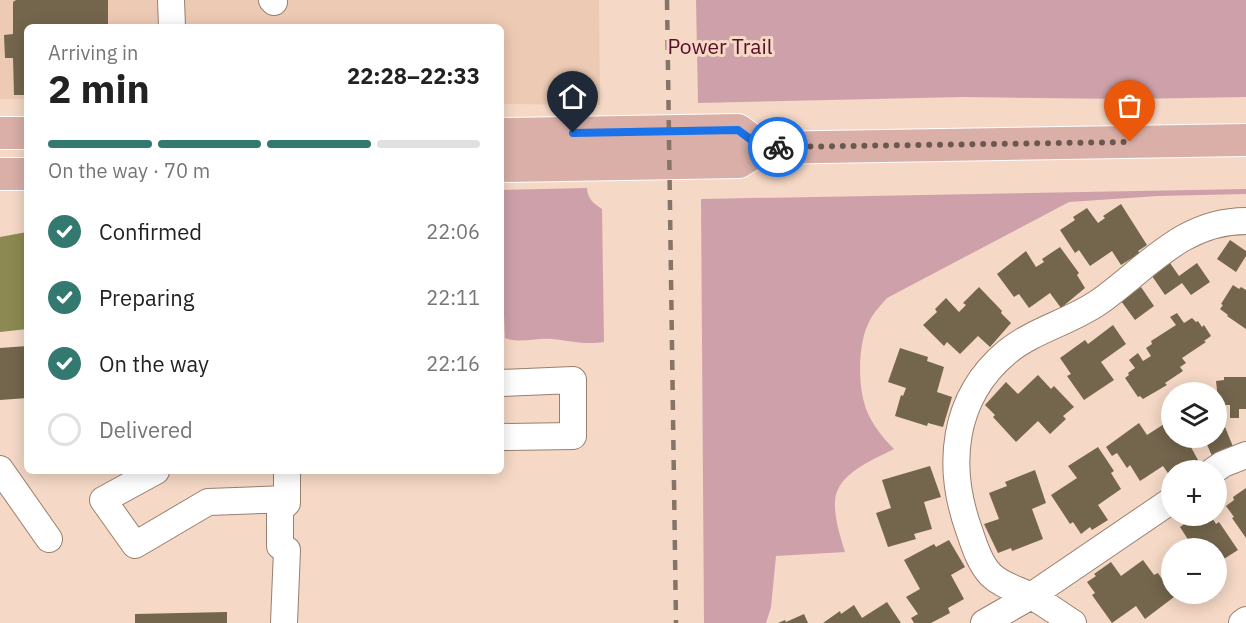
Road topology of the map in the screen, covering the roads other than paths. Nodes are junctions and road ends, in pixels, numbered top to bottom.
1 (171, 0) edge
2 (172, 24) edge
3 (0, 133) edge
4 (24, 133) edge
5 (504, 134) edge
6 (1246, 140) edge
7 (762, 148) junction
8 (504, 166) edge
9 (0, 174) edge
10 (24, 174) edge
11 (1246, 221) edge
12 (504, 383) edge
13 (504, 437) edge
14 (1246, 455) edge
15 (1227, 462) edge
16 (0, 469) edge
17 (151, 474) edge
18 (286, 474) edge
19 (286, 501) junction
20 (1161, 507) edge
21 (48, 539) dead end
22 (1031, 596) junction
23 (1246, 620) edge
24 (284, 623) edge
25 (984, 623) edge
26 (1073, 623) edge
27 (1242, 623) edge

1 - 2 street
3 - 4 main road
5 - 7 main road
6 - 7 main road
7 - 8 main road
9 - 10 main road
11 - 22 street
12 - 13 street
14 - 15 street
16 - 21 street
17 - 19 street
18 - 19 street
19 - 24 street
20 - 22 street
22 - 25 street
22 - 26 street
23 - 27 street

